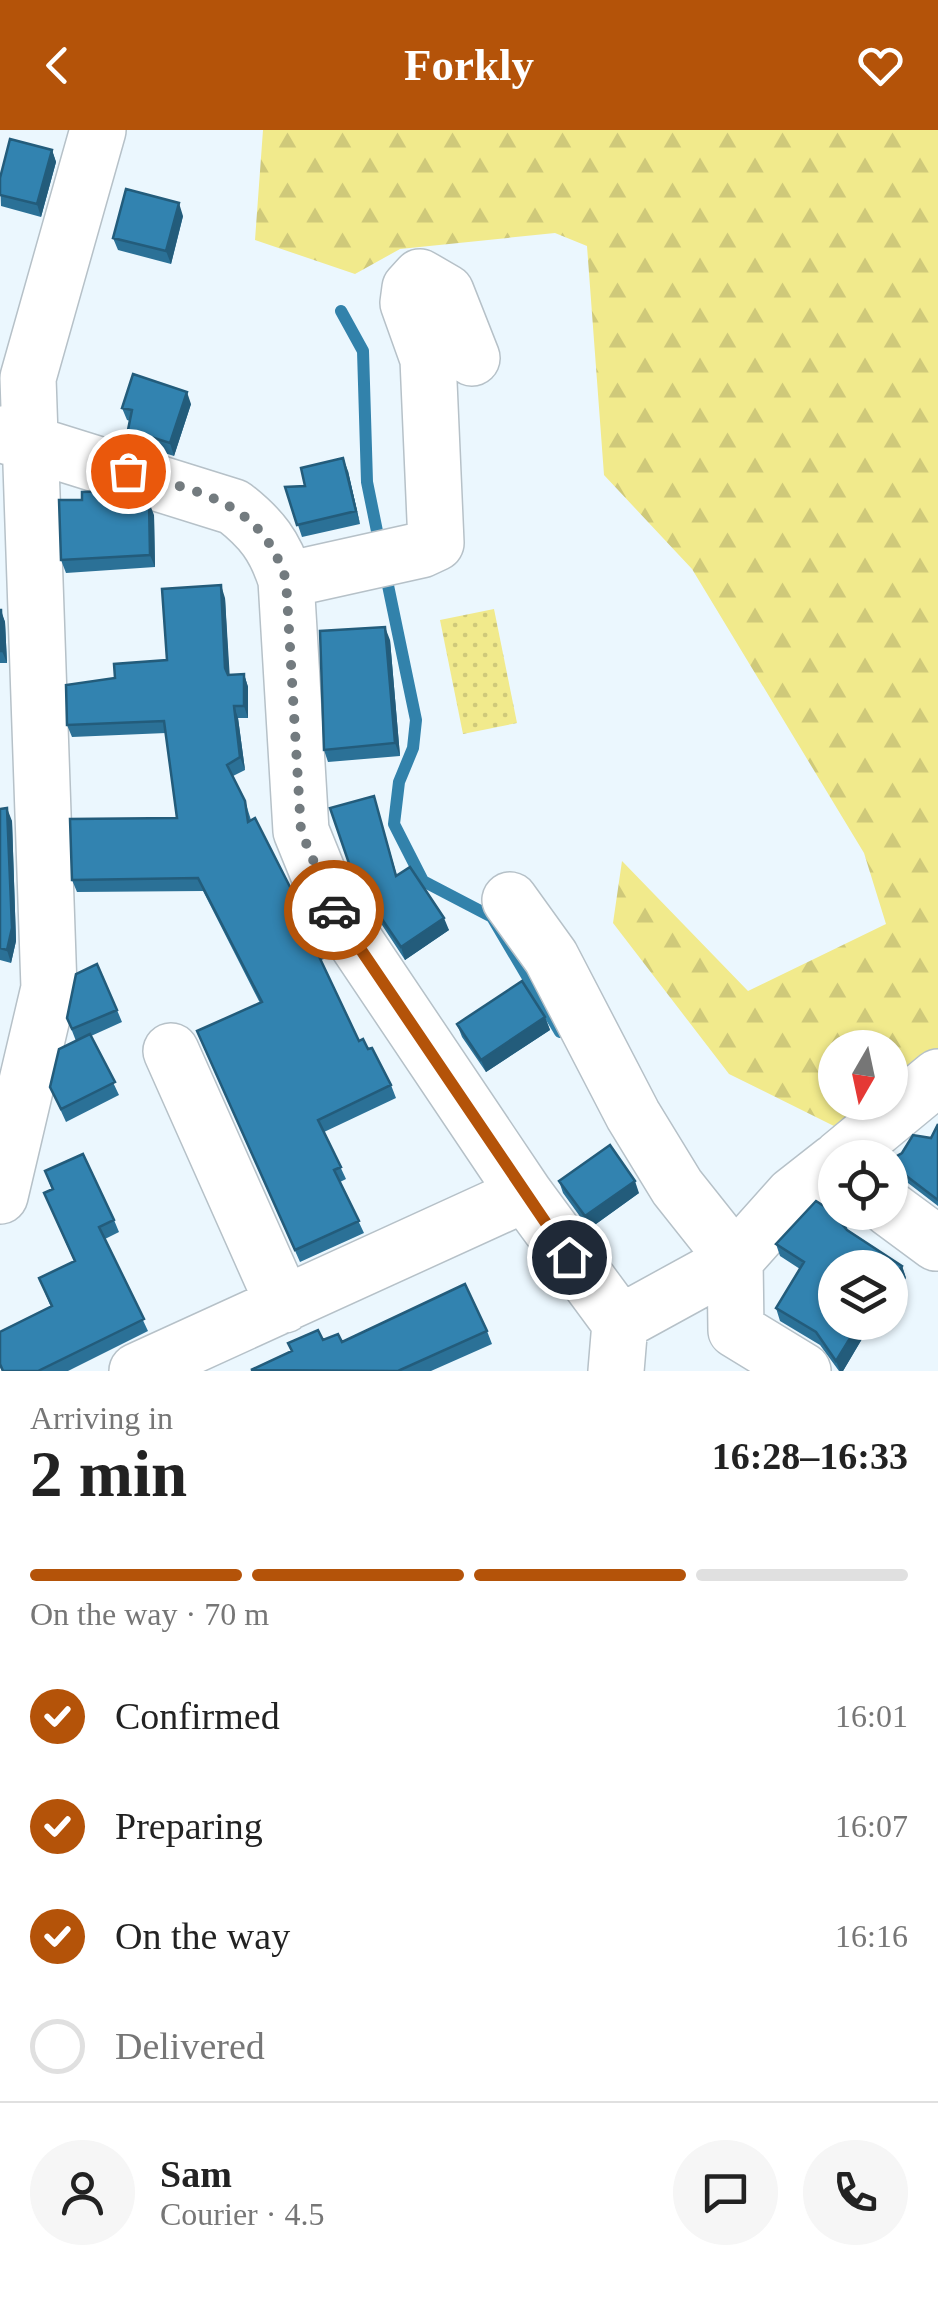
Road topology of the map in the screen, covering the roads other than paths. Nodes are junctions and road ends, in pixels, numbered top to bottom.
1 (98, 130) edge
2 (472, 358) dead end
3 (15, 438) edge
4 (286, 580) junction
5 (510, 900) dead end
6 (171, 1052) dead end
7 (938, 1077) edge
8 (863, 1140) edge
9 (818, 1177) edge
10 (524, 1194) junction
11 (0, 1196) edge
12 (908, 1223) edge
13 (936, 1244) edge
14 (735, 1260) junction
15 (284, 1306) junction
16 (618, 1347) edge
17 (137, 1371) edge
18 (802, 1371) edge

1 - 3 street
2 - 4 street
3 - 4 street
3 - 11 street
4 - 10 street
5 - 14 street
6 - 15 street
7 - 8 street
9 - 14 street
10 - 15 street
10 - 16 street
12 - 13 street
14 - 16 street
14 - 18 street
15 - 17 street

